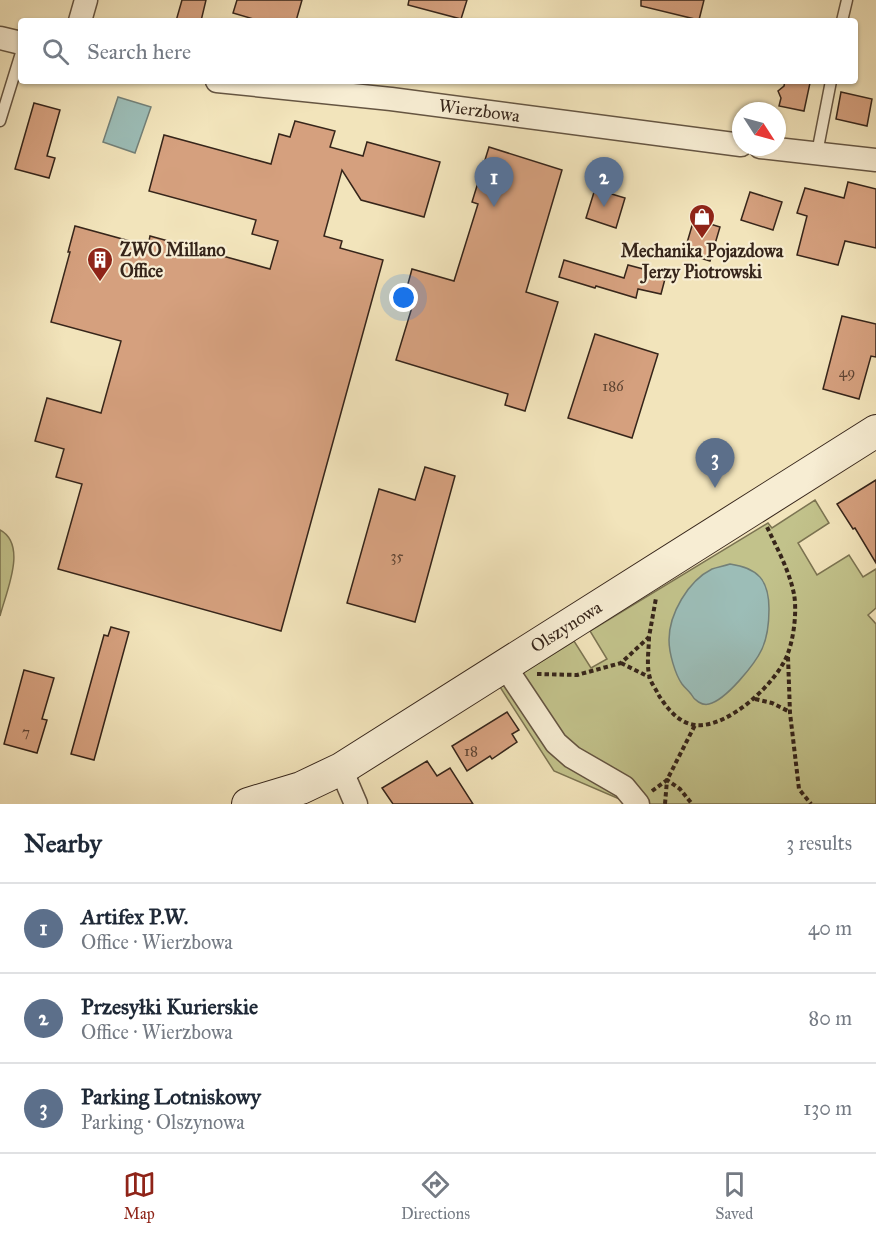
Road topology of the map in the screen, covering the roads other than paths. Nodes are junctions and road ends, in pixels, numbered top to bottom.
1 (86, 0) edge
2 (847, 0) edge
3 (81, 18) edge
4 (843, 18) edge
5 (0, 38) edge
6 (18, 42) edge
7 (18, 63) edge
8 (246, 84) edge
9 (830, 84) edge
10 (0, 120) edge
11 (732, 144) edge
12 (786, 150) edge
13 (817, 153) junction
14 (876, 160) edge
15 (876, 431) edge
16 (508, 672) junction
17 (341, 769) junction
18 (637, 803) edge
19 (248, 804) edge
20 (356, 804) edge

1 - 3 street
2 - 4 lane
5 - 6 street
7 - 10 lane
8 - 11 street, Wierzbowa
9 - 13 lane
12 - 13 street
13 - 14 street
15 - 16 street, Olszynowa
16 - 17 street, Olszynowa
16 - 18 street
17 - 19 street, Olszynowa
17 - 20 street

